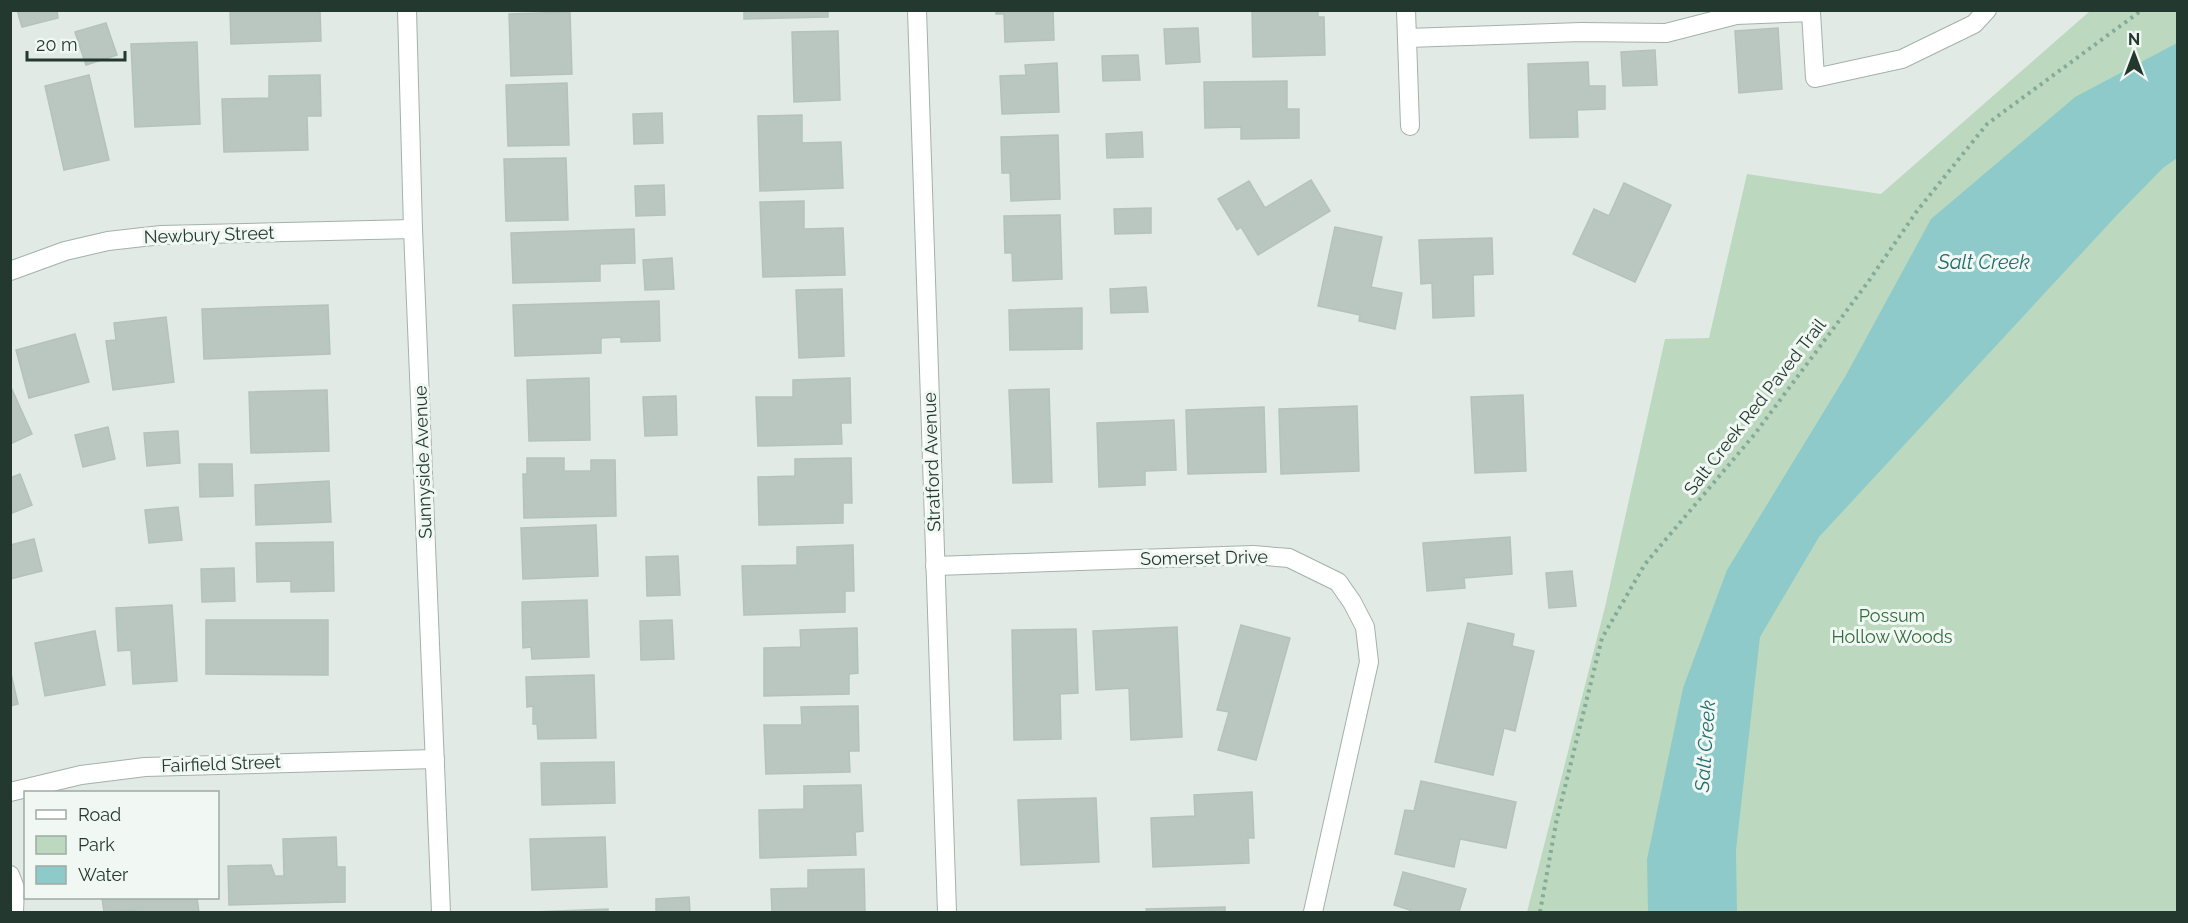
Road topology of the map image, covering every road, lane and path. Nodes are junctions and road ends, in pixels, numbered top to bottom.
1 (407, 10) edge
2 (917, 10) edge
3 (1406, 10) edge
4 (1987, 10) edge
5 (2142, 10) edge
6 (1407, 38) junction
7 (1410, 126) dead end
8 (413, 229) junction
9 (10, 271) edge
10 (935, 566) junction
11 (435, 759) junction
12 (10, 792) edge
13 (10, 874) edge
14 (14, 912) edge
15 (441, 912) edge
16 (947, 912) edge
17 (1313, 912) edge
18 (1540, 912) edge

1 - 8 street, Sunnyside Avenue
2 - 10 street, Stratford Avenue
3 - 6 street
4 - 6 street
5 - 18 path, Salt Creek Red Paved Trail
6 - 7 street
8 - 9 street, Newbury Street
8 - 11 street, Sunnyside Avenue
10 - 16 street, Stratford Avenue
10 - 17 street, Somerset Drive
11 - 12 street, Fairfield Street
11 - 15 street, Sunnyside Avenue
13 - 14 street

